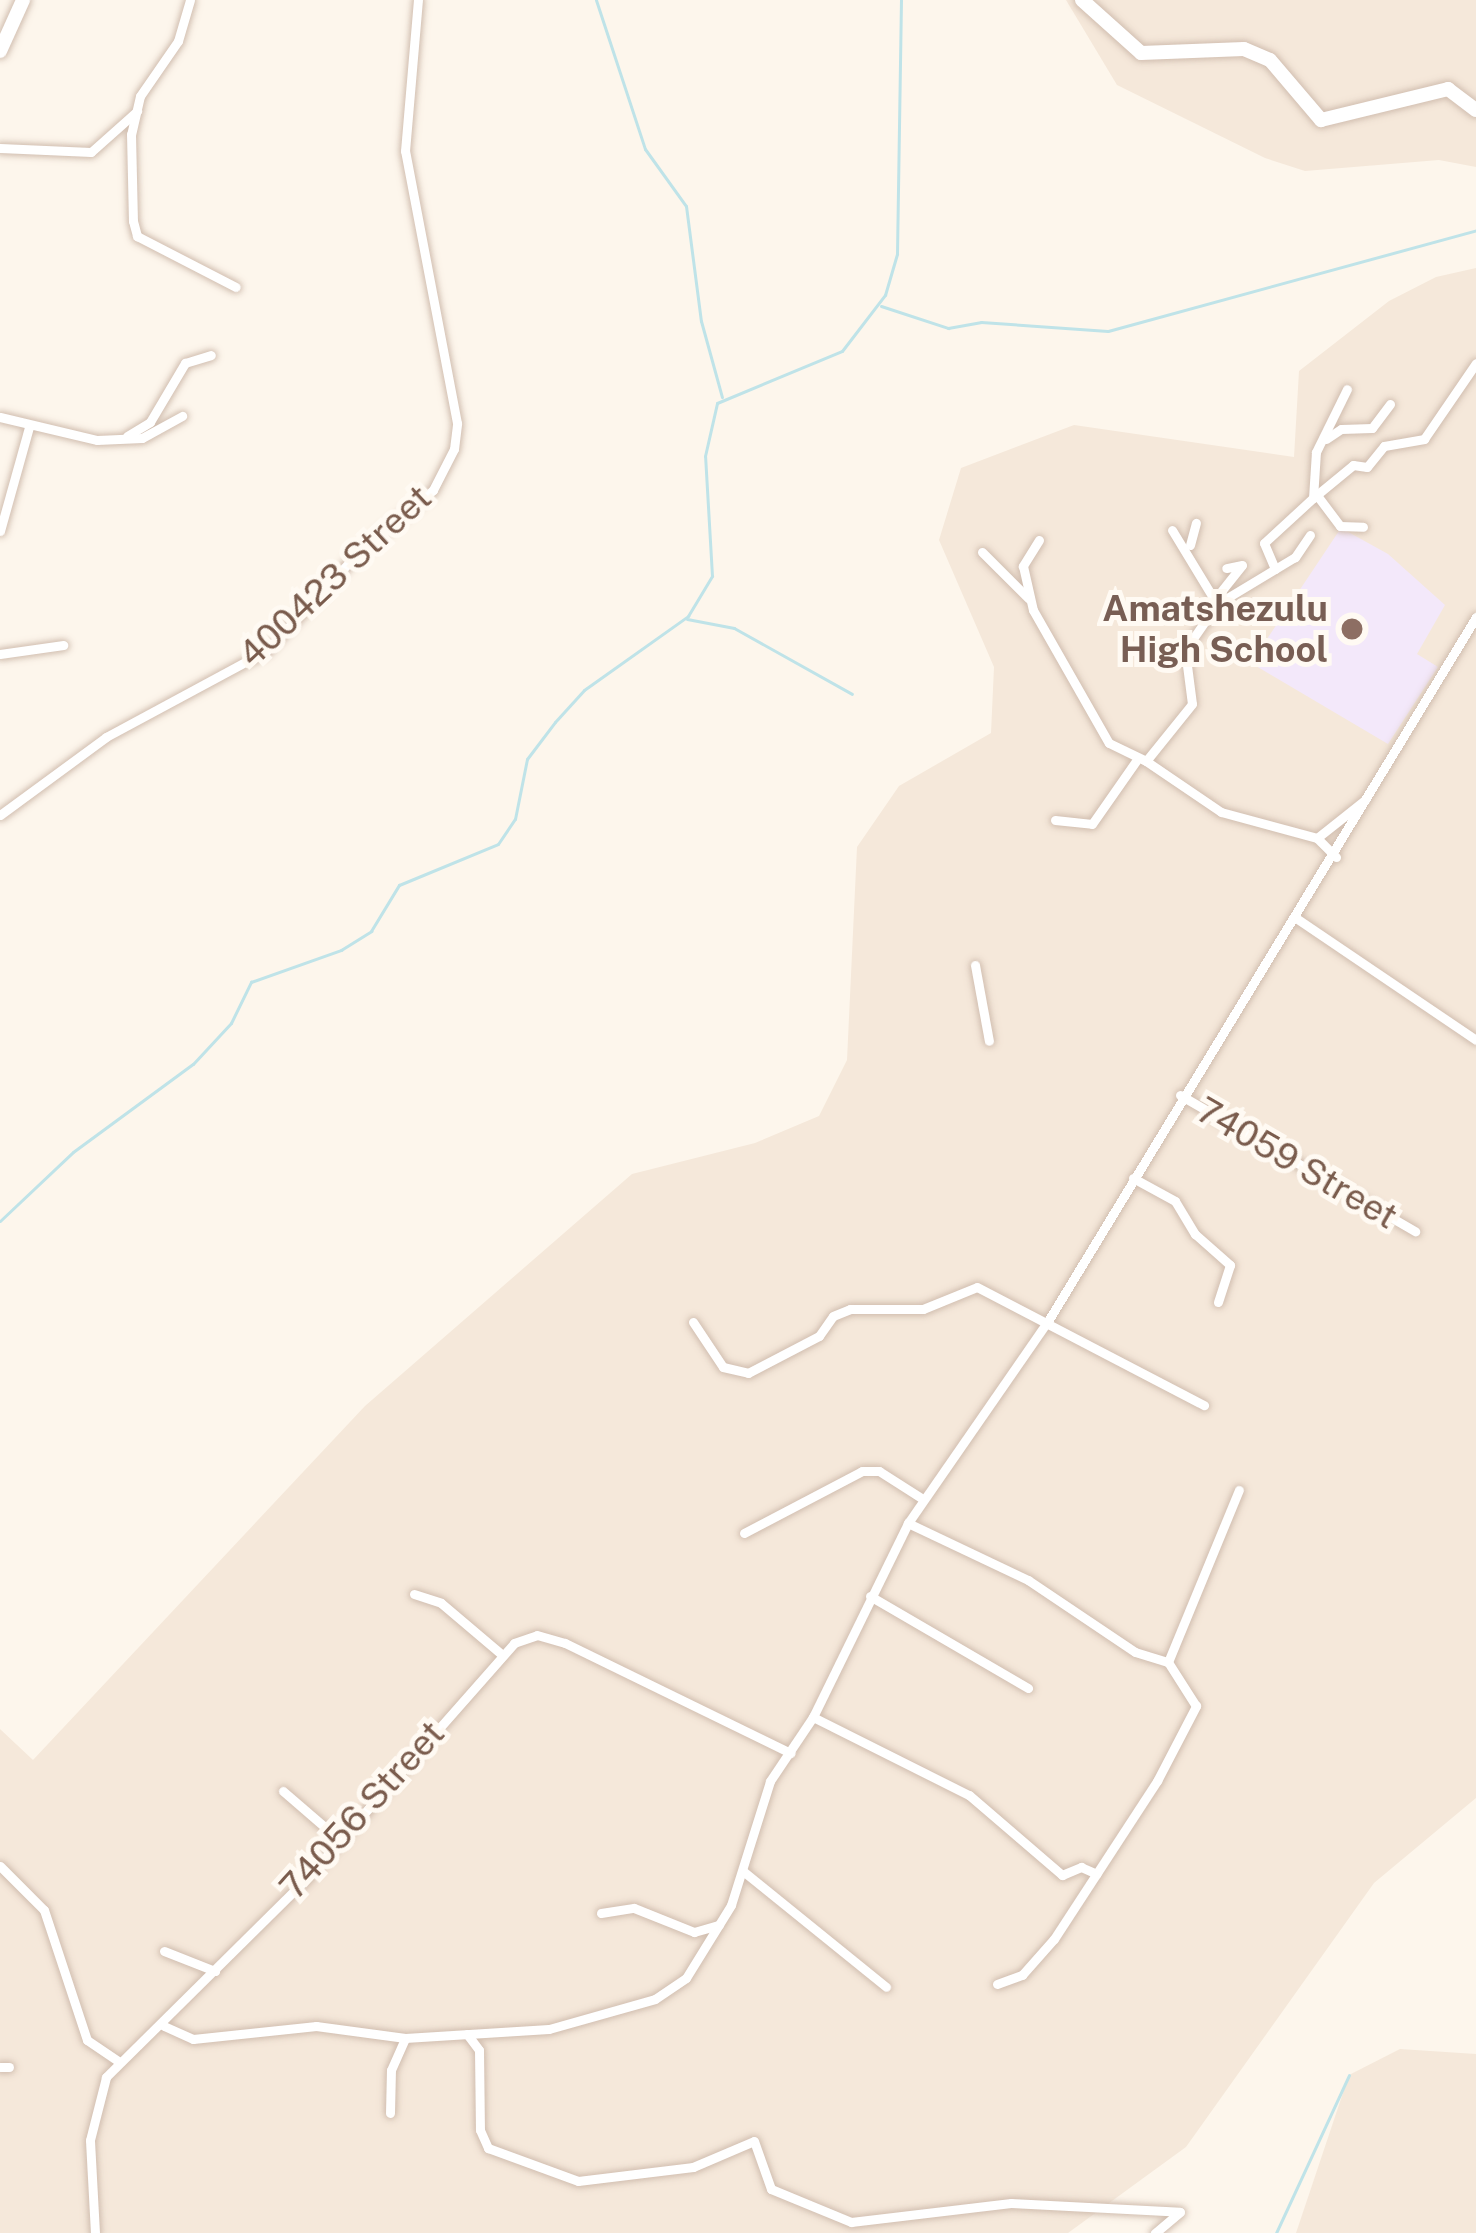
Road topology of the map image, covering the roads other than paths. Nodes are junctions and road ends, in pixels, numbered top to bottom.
1 (23, 0) edge
2 (190, 0) edge
3 (418, 0) edge
4 (1082, 0) edge
5 (0, 51) edge
6 (1476, 110) edge
7 (137, 111) junction
8 (0, 148) edge
9 (236, 287) dead end
10 (212, 355) dead end
11 (1476, 363) edge
12 (1347, 389) dead end
13 (1390, 404) dead end
14 (1338, 410) junction
15 (182, 416) dead end
16 (0, 417) edge
17 (29, 427) junction
18 (1343, 429) junction
19 (123, 440) junction
20 (1321, 442) junction
21 (1316, 498) junction
22 (1196, 524) dead end
23 (1363, 527) dead end
24 (1172, 530) dead end
25 (0, 531) edge
26 (1310, 535) dead end
27 (1039, 540) dead end
28 (1191, 550) junction
29 (982, 552) dead end
30 (1226, 568) dead end
31 (1275, 569) junction
32 (1029, 599) junction
33 (1216, 602) junction
34 (1476, 617) edge
35 (63, 645) dead end
36 (0, 654) edge
37 (1141, 761) junction
38 (1368, 797) junction
39 (0, 815) edge
40 (1055, 820) dead end
41 (1317, 838) junction
42 (1336, 857) junction
43 (1296, 918) junction
44 (975, 964) dead end
45 (1476, 1040) edge
46 (989, 1041) dead end
47 (1180, 1095) junction
48 (1133, 1178) junction
49 (1415, 1231) dead end
50 (1218, 1302) dead end
51 (1048, 1321) junction
52 (693, 1322) dead end
53 (1204, 1405) dead end
54 (1239, 1490) dead end
55 (923, 1499) junction
56 (908, 1523) junction
57 (745, 1533) dead end
58 (414, 1594) dead end
59 (870, 1596) junction
60 (500, 1653) junction
61 (1168, 1662) junction
62 (1028, 1688) dead end
63 (813, 1717) junction
64 (791, 1753) junction
65 (283, 1791) dead end
66 (341, 1841) junction
67 (0, 1866) edge
68 (743, 1871) junction
69 (1096, 1874) junction
70 (601, 1913) dead end
71 (718, 1925) junction
72 (164, 1951) dead end
73 (215, 1971) junction
74 (997, 1984) dead end
75 (886, 1987) dead end
76 (164, 2026) junction
77 (467, 2034) junction
78 (405, 2038) junction
79 (118, 2061) junction
80 (390, 2113) dead end
81 (95, 2233) edge
82 (1155, 2233) edge

1 - 5 street
2 - 7 street
3 - 39 street, 400423 Street
4 - 6 street
7 - 8 street
7 - 9 street
10 - 19 street
11 - 21 street
12 - 14 street
13 - 18 street
14 - 18 street
14 - 20 street
15 - 19 street
16 - 17 street
17 - 19 street
17 - 25 street
18 - 20 street
20 - 21 street
21 - 23 street
21 - 31 street
22 - 28 street
24 - 28 street
26 - 31 street
27 - 32 street
28 - 33 street
29 - 32 street
30 - 33 street
31 - 33 street
32 - 37 street
33 - 37 street
34 - 38 street
35 - 36 street
37 - 40 street
37 - 41 street
38 - 41 street
38 - 42 street
41 - 42 street
42 - 43 street
43 - 45 street
43 - 47 street
44 - 46 street
47 - 48 street
47 - 49 street, 74059 Street
48 - 50 street
48 - 51 street
51 - 52 street
51 - 53 street
51 - 55 street
54 - 61 street
55 - 56 street
55 - 57 street
56 - 59 street
56 - 61 street
58 - 60 street
59 - 62 street
59 - 63 street
60 - 64 street
60 - 66 street, 74056 Street
61 - 69 street
63 - 64 street
63 - 69 street
64 - 68 street
65 - 66 street
66 - 73 street, 74056 Street
67 - 79 street
68 - 71 street
68 - 75 street
69 - 74 street
70 - 71 street
71 - 77 street
72 - 73 street
73 - 76 street, 74056 Street
76 - 78 street
76 - 79 street, 74056 Street
77 - 78 street
77 - 82 street
78 - 80 street
79 - 81 street

